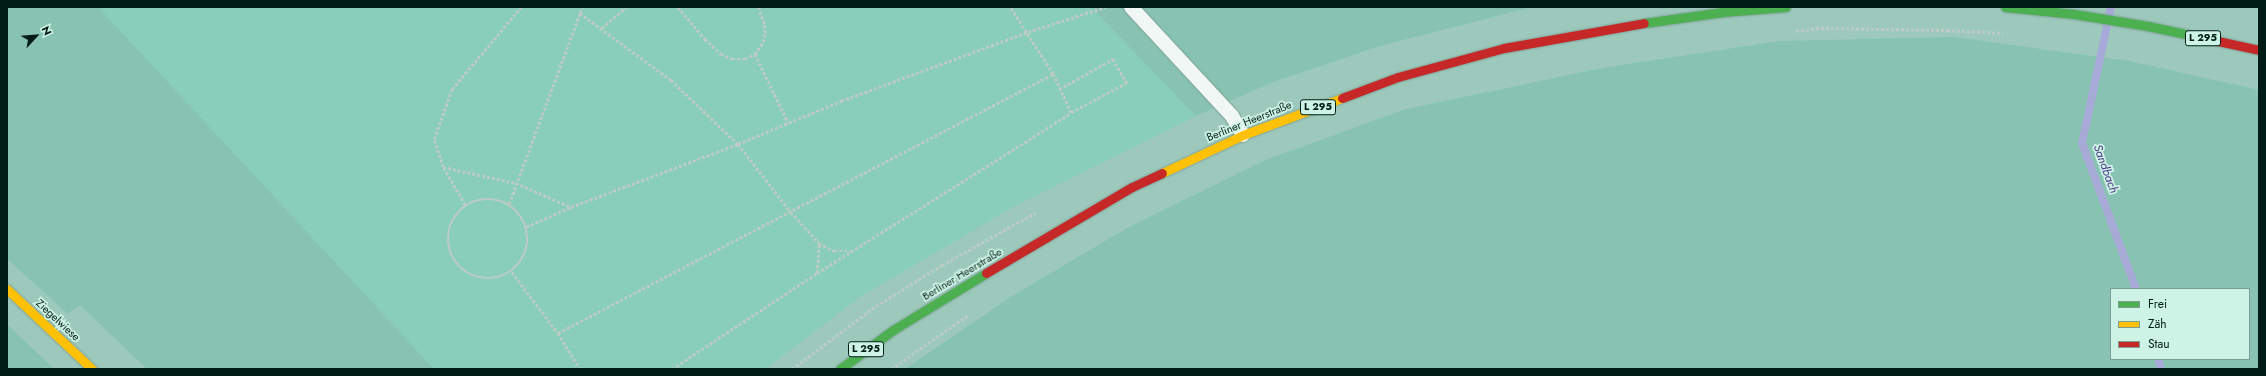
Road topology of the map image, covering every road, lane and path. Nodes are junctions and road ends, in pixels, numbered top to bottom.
1 (521, 7) edge
2 (582, 7) edge
3 (626, 7) edge
4 (678, 7) edge
5 (758, 7) edge
6 (1010, 7) edge
7 (1105, 7) edge
8 (1131, 7) edge
9 (1786, 7) edge
10 (2005, 7) edge
11 (580, 13) junction
12 (602, 28) junction
13 (1792, 31) dead end
14 (1028, 32) junction
15 (2010, 34) dead end
16 (2259, 50) edge
17 (754, 54) junction
18 (1053, 74) junction
19 (1059, 89) junction
20 (1071, 113) junction
21 (788, 122) junction
22 (1243, 135) junction
23 (738, 144) junction
24 (443, 167) junction
25 (516, 183) junction
26 (509, 204) junction
27 (465, 206) junction
28 (571, 207) junction
29 (791, 212) junction
30 (526, 227) junction
31 (819, 243) junction
32 (852, 251) junction
33 (512, 272) junction
34 (817, 273) junction
35 (7, 289) edge
36 (972, 312) dead end
37 (558, 333) junction
38 (92, 369) edge
39 (580, 369) edge
40 (672, 369) edge
41 (840, 369) edge
42 (891, 369) edge

1 - 24 path
2 - 11 path
3 - 12 path
4 - 17 path
5 - 17 path
6 - 14 path
7 - 14 path
8 - 22 lane
9 - 22 main road, Berliner Heerstraße / L 295
10 - 16 main road, L 295
11 - 12 path
11 - 25 path
12 - 23 path
13 - 15 path
14 - 18 path
14 - 21 path
17 - 21 path
18 - 19 path
18 - 29 path
19 - 20 path
19 - 20 path
20 - 32 path
21 - 23 path
22 - 41 main road, Berliner Heerstraße / L 295
23 - 28 path
23 - 29 path
24 - 25 path
24 - 27 path
25 - 26 path
25 - 28 path
26 - 27 path
26 - 30 path
27 - 33 path
28 - 30 path
29 - 31 path
29 - 37 path
30 - 33 path
31 - 32 path
31 - 34 path
32 - 34 path
33 - 37 path
34 - 40 path
35 - 38 main road, Ziegelwiese
36 - 42 path
37 - 39 path

